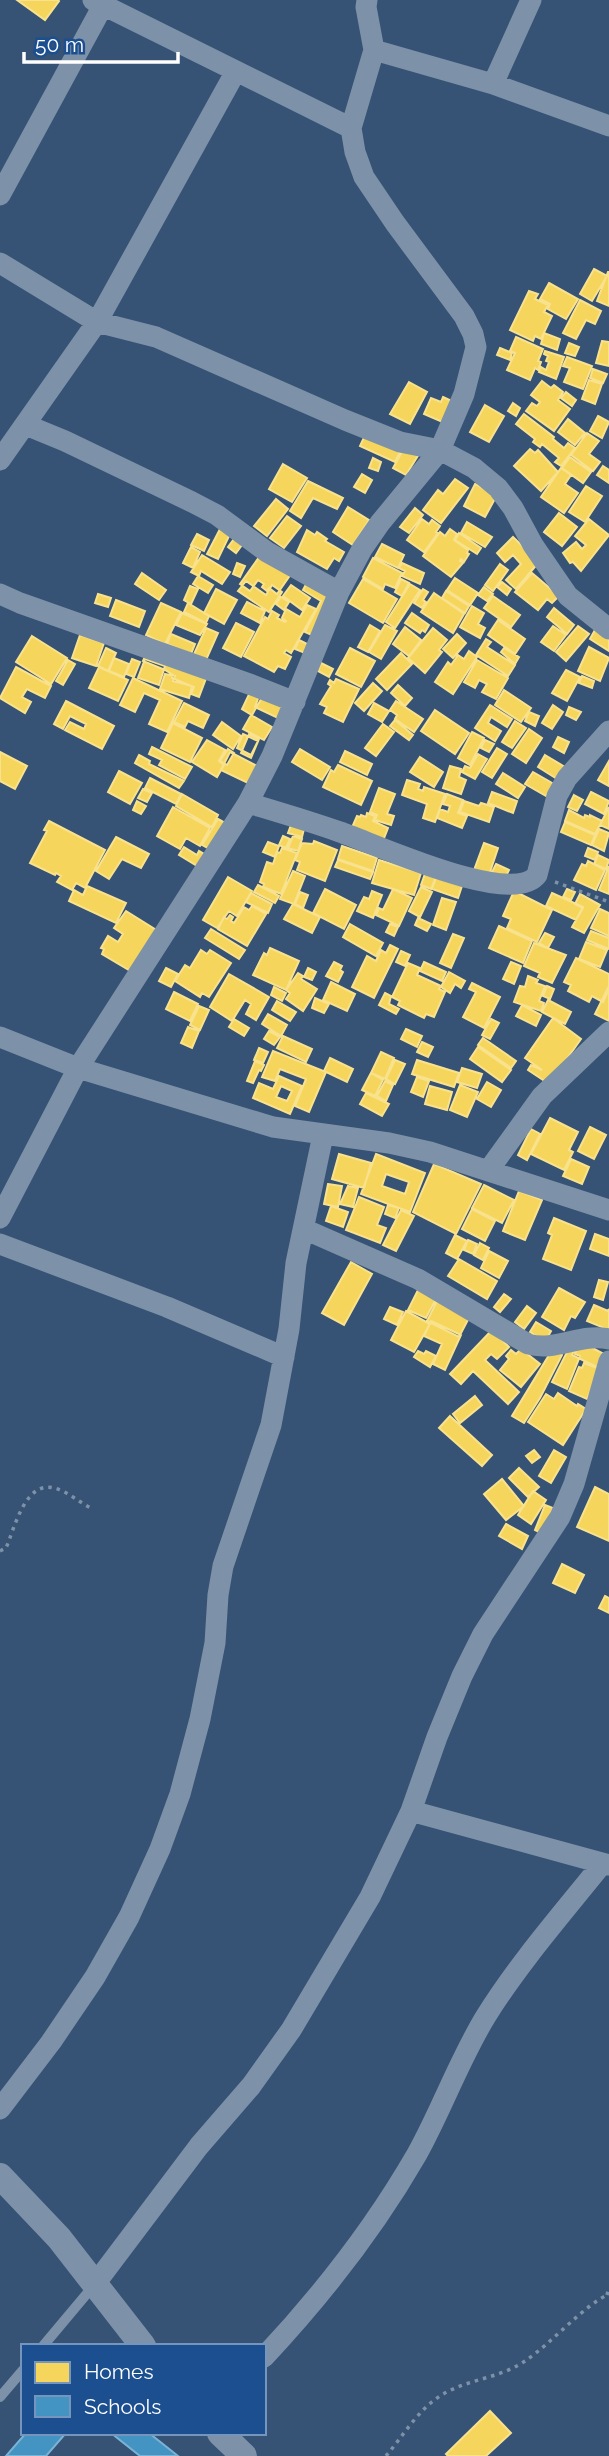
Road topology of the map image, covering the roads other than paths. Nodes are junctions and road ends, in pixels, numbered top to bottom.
1 (367, 0) edge
2 (531, 0) edge
3 (101, 2) edge
4 (374, 50) junction
5 (236, 71) junction
6 (493, 84) junction
7 (609, 126) edge
8 (351, 128) junction
9 (0, 195) edge
10 (0, 262) edge
11 (97, 322) junction
12 (26, 425) junction
13 (440, 450) junction
14 (0, 460) edge
15 (338, 592) junction
16 (0, 594) edge
17 (609, 629) edge
18 (295, 702) junction
19 (609, 732) edge
20 (248, 803) junction
21 (609, 1032) edge
22 (0, 1037) edge
23 (78, 1068) junction
24 (323, 1135) junction
25 (488, 1171) junction
26 (609, 1210) edge
27 (0, 1218) edge
28 (304, 1229) junction
29 (0, 1244) edge
30 (609, 1339) edge
31 (284, 1357) junction
32 (609, 1361) edge
33 (411, 1811) junction
34 (605, 1864) edge
35 (0, 2109) edge
36 (0, 2176) edge
37 (95, 2284) junction
38 (45, 2344) edge
39 (142, 2344) edge
40 (266, 2355) edge
41 (21, 2372) edge
42 (0, 2397) edge
43 (222, 2435) edge
44 (244, 2456) edge

1 - 4 street
2 - 6 street
3 - 5 street
3 - 9 street
4 - 6 street
4 - 8 street
5 - 8 street
5 - 11 street
6 - 7 street
8 - 13 street
10 - 11 street
11 - 12 street
11 - 13 street
12 - 14 street
12 - 15 street
13 - 15 street
13 - 17 street
15 - 18 street
16 - 18 street
18 - 20 street
19 - 20 street
20 - 23 street
21 - 25 street
22 - 23 street
23 - 24 street
23 - 27 street
24 - 25 street
24 - 28 street
25 - 26 street
28 - 30 street
28 - 31 street
29 - 31 street
31 - 35 street
32 - 33 street
33 - 34 street
33 - 37 street
34 - 40 street
36 - 37 street
37 - 38 lane
37 - 39 street
41 - 42 lane
43 - 44 street

